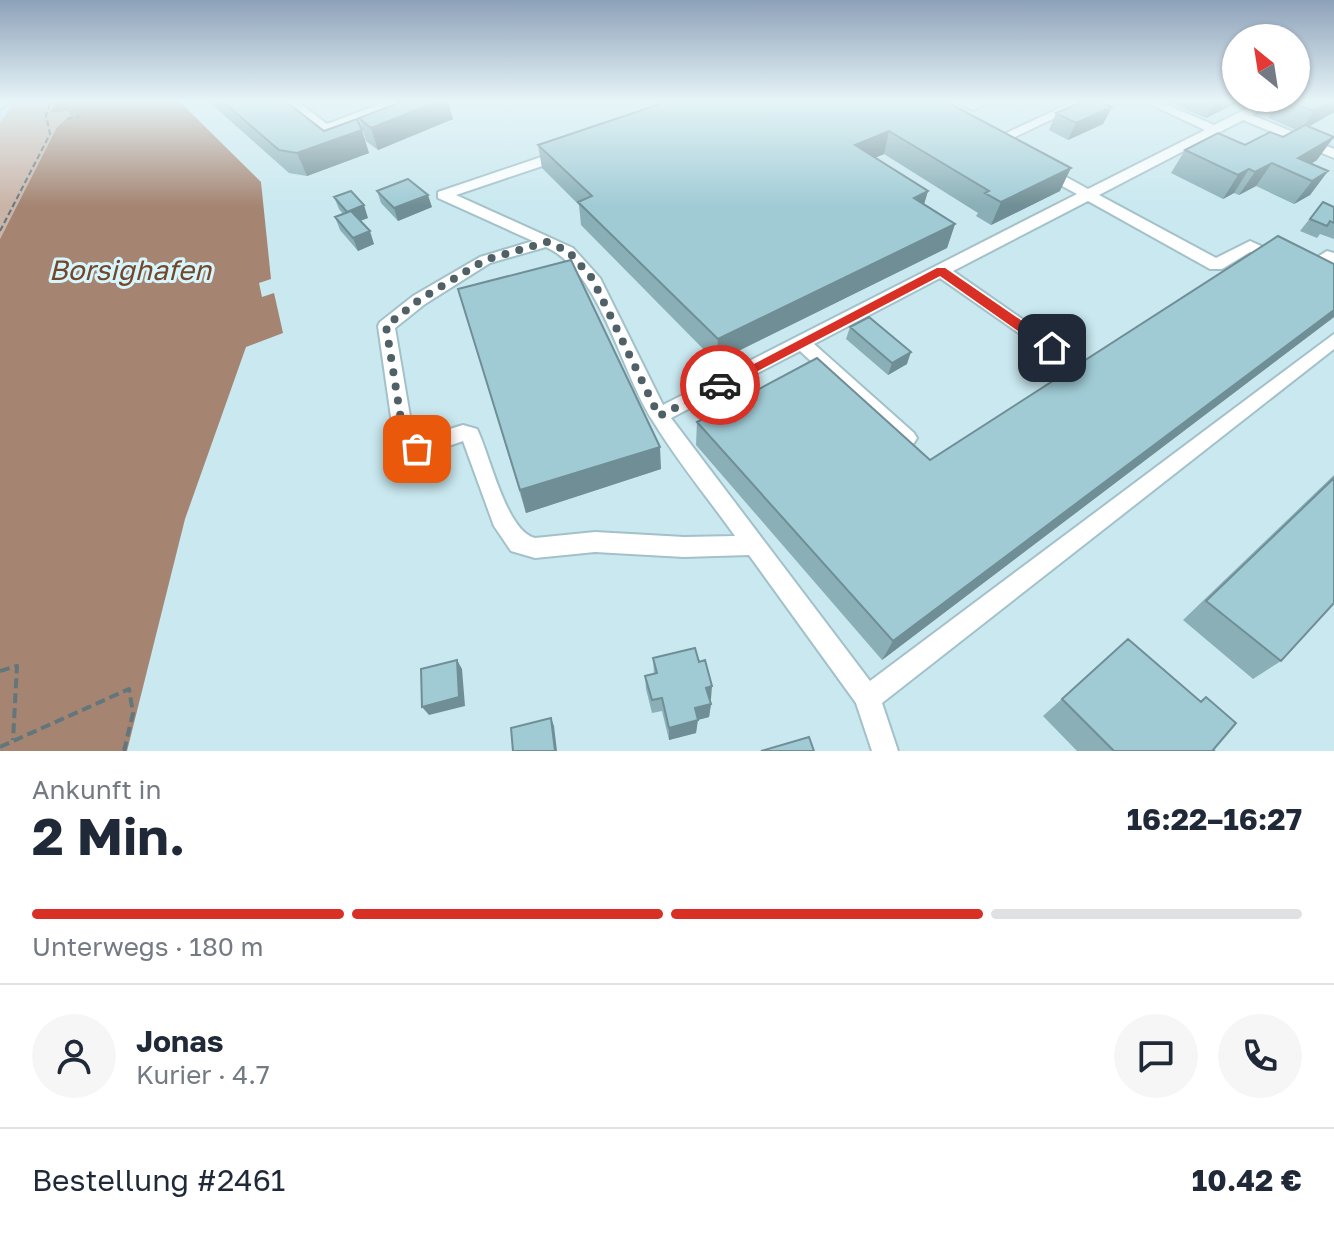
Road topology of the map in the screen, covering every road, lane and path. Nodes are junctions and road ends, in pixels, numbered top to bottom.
1 (49, 136) edge
2 (992, 136) edge
3 (1200, 136) edge
4 (1292, 136) edge
5 (573, 150) edge
6 (1007, 150) edge
7 (1334, 154) edge
8 (1034, 165) edge
9 (1087, 195) junction
10 (0, 231) edge
11 (547, 242) junction
12 (1296, 268) edge
13 (941, 271) junction
14 (1334, 340) edge
15 (801, 342) junction
16 (1052, 348) dead end
17 (659, 416) junction
18 (907, 438) edge
19 (755, 545) junction
20 (0, 671) edge
21 (871, 711) junction
22 (13, 742) junction
23 (0, 747) edge
24 (124, 751) edge
25 (885, 751) edge

1 - 10 path
2 - 6 street
3 - 9 street
4 - 7 street
5 - 11 street
8 - 9 street
9 - 12 street
9 - 13 street
11 - 17 street
11 - 19 street
13 - 15 street
13 - 16 street
14 - 21 street
15 - 17 street
15 - 18 street
17 - 19 street
19 - 21 street
20 - 22 path
21 - 25 street
22 - 23 path
22 - 24 path

